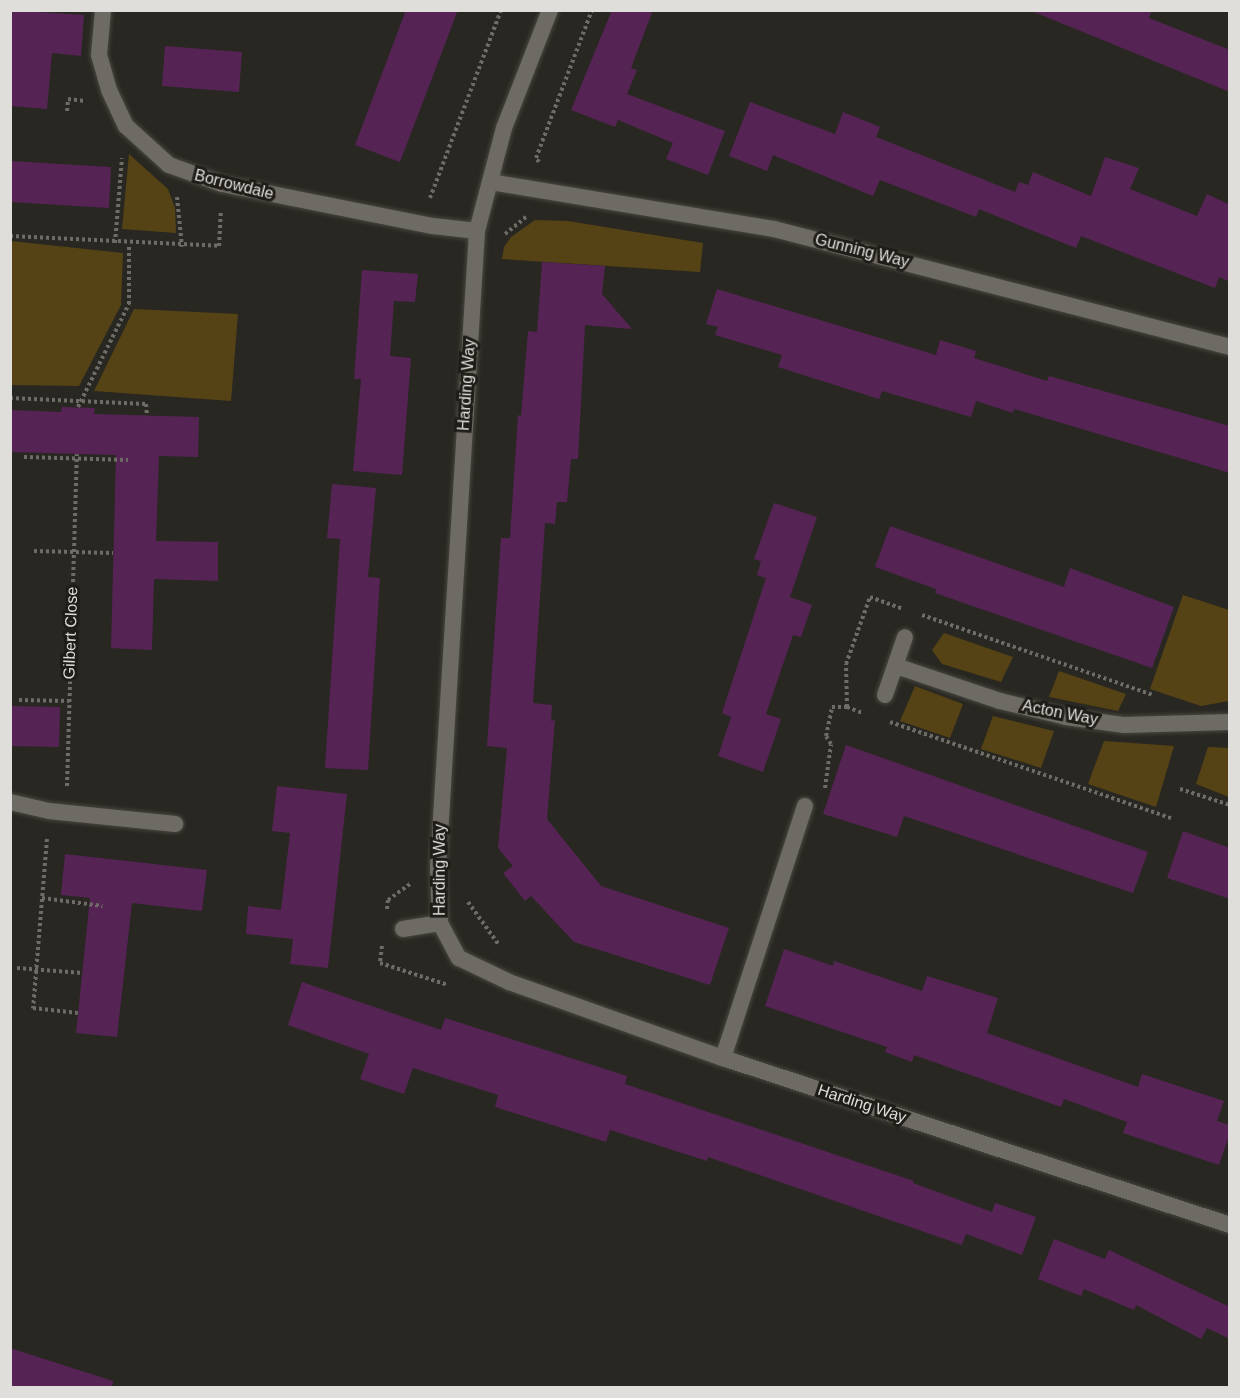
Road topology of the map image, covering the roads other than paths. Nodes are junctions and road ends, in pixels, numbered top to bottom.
1 (103, 10) edge
2 (550, 10) edge
3 (490, 182) junction
4 (477, 231) junction
5 (1230, 347) edge
6 (905, 637) dead end
7 (896, 666) junction
8 (885, 695) dead end
9 (1230, 722) edge
10 (10, 802) edge
11 (805, 806) dead end
12 (175, 824) dead end
13 (440, 924) junction
14 (403, 930) dead end
15 (723, 1058) junction
16 (1230, 1225) edge

1 - 4 street, Borrowdale
2 - 3 street, Harding Way
3 - 4 street, Harding Way
3 - 5 street, Gunning Way
4 - 13 street, Harding Way
6 - 7 street
7 - 8 street
7 - 9 street, Acton Way
10 - 12 street
11 - 15 street
13 - 14 street
13 - 15 street, Harding Way
15 - 16 street, Harding Way

